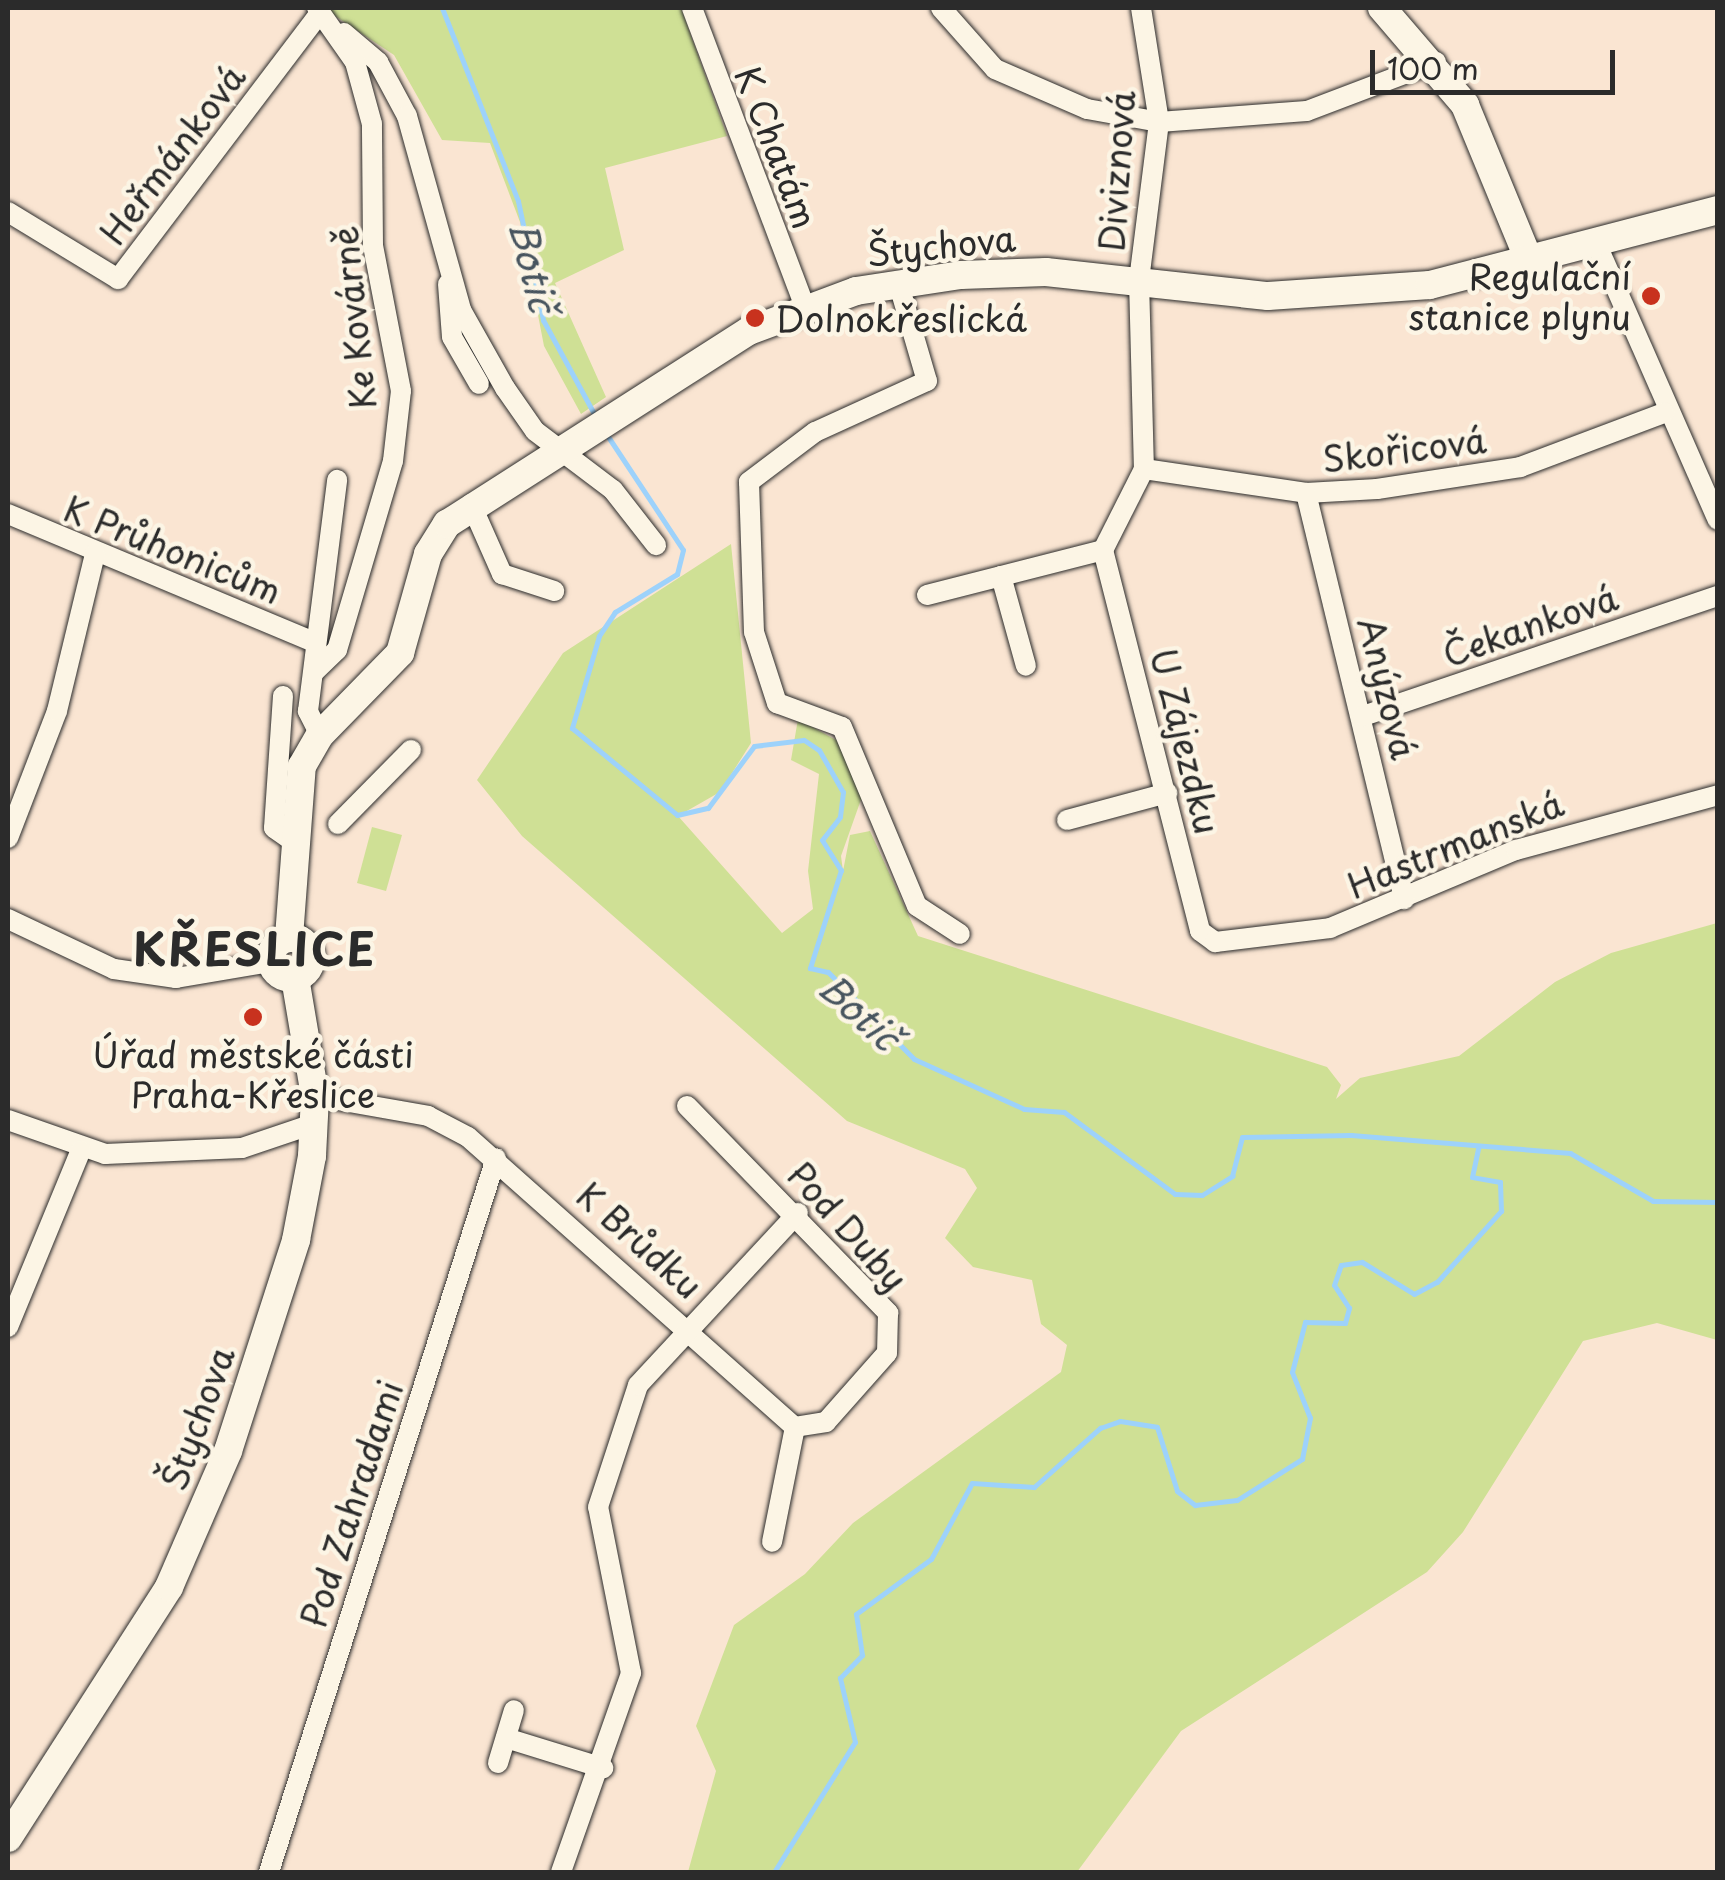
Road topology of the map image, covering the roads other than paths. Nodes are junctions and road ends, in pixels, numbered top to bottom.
1 (692, 8) edge
2 (941, 8) edge
3 (1140, 8) edge
4 (1382, 8) edge
5 (319, 10) edge
6 (1436, 62) junction
7 (1159, 122) junction
8 (1718, 210) edge
9 (8, 212) edge
10 (1598, 246) junction
11 (1528, 258) junction
12 (452, 268) junction
13 (1139, 280) junction
14 (898, 282) junction
15 (805, 308) junction
16 (479, 384) dead end
17 (1664, 413) junction
18 (567, 442) junction
19 (1144, 469) junction
20 (337, 480) dead end
21 (1306, 493) junction
22 (471, 504) junction
23 (8, 514) edge
24 (1718, 520) edge
25 (656, 544) dead end
26 (1103, 550) junction
27 (95, 554) junction
28 (1001, 576) junction
29 (554, 590) dead end
30 (928, 595) dead end
31 (1718, 596) edge
32 (314, 642) junction
33 (1026, 666) dead end
34 (314, 672) junction
35 (283, 696) dead end
36 (1363, 716) junction
37 (320, 734) junction
38 (411, 750) dead end
39 (1167, 794) junction
40 (1718, 795) edge
41 (1067, 820) dead end
42 (338, 824) dead end
43 (8, 838) edge
44 (292, 840) junction
45 (1404, 899) junction
46 (8, 920) edge
47 (960, 934) dead end
48 (1215, 942) joint
49 (283, 970) junction
50 (688, 1106) dead end
51 (314, 1110) junction
52 (8, 1120) edge
53 (81, 1150) junction
54 (496, 1158) junction
55 (798, 1214) junction
56 (8, 1327) edge
57 (689, 1328) junction
58 (795, 1426) junction
59 (772, 1542) dead end
60 (514, 1710) dead end
61 (506, 1738) junction
62 (498, 1763) dead end
63 (603, 1768) junction
64 (8, 1838) edge
65 (270, 1872) edge
66 (561, 1872) edge

1 - 15 street, K Chatám
2 - 7 street
3 - 7 street, Diviznová
4 - 6 street
5 - 9 street, Heřmánková
5 - 12 street
5 - 34 street, Ke Kovárně
6 - 7 street
6 - 11 street
7 - 13 street, Diviznová
8 - 10 street, Štychova
10 - 11 street, Štychova
10 - 17 street
11 - 13 street, Štychova
12 - 16 street
12 - 18 street
13 - 14 street, Štychova
13 - 19 street
14 - 15 street, Štychova
14 - 47 street
15 - 18 street, Štychova
17 - 21 street, Skořicová
17 - 24 street
18 - 22 street, Štychova
18 - 25 street
19 - 21 street, Skořicová
19 - 26 street
20 - 32 street
21 - 36 street, Anýzová
22 - 29 street
22 - 37 street, Štychova
23 - 27 street, K Průhonicům
26 - 28 street
26 - 39 street, U Zájezdku
27 - 32 street, K Průhonicům
27 - 43 street
28 - 30 street
28 - 33 street
31 - 36 street, Čekanková
32 - 34 street
34 - 37 street
35 - 44 street
36 - 45 street, Anýzová
37 - 44 street, Štychova
38 - 42 street
39 - 41 street
39 - 48 street, U Zájezdku
40 - 45 street, Hastrmanská
44 - 49 street, Štychova
45 - 48 street, Hastrmanská
46 - 49 street
49 - 51 street, Štychova
50 - 55 street, Pod Duby
51 - 53 street
51 - 54 street, K Brůdku
51 - 64 street, Štychova
52 - 53 street
53 - 56 street
54 - 57 street, K Brůdku
54 - 65 street, Pod Zahradami
55 - 57 street
55 - 58 street, Pod Duby
57 - 58 street, K Brůdku
57 - 63 street
58 - 59 street
60 - 61 street
61 - 62 street
61 - 63 street
63 - 66 street

